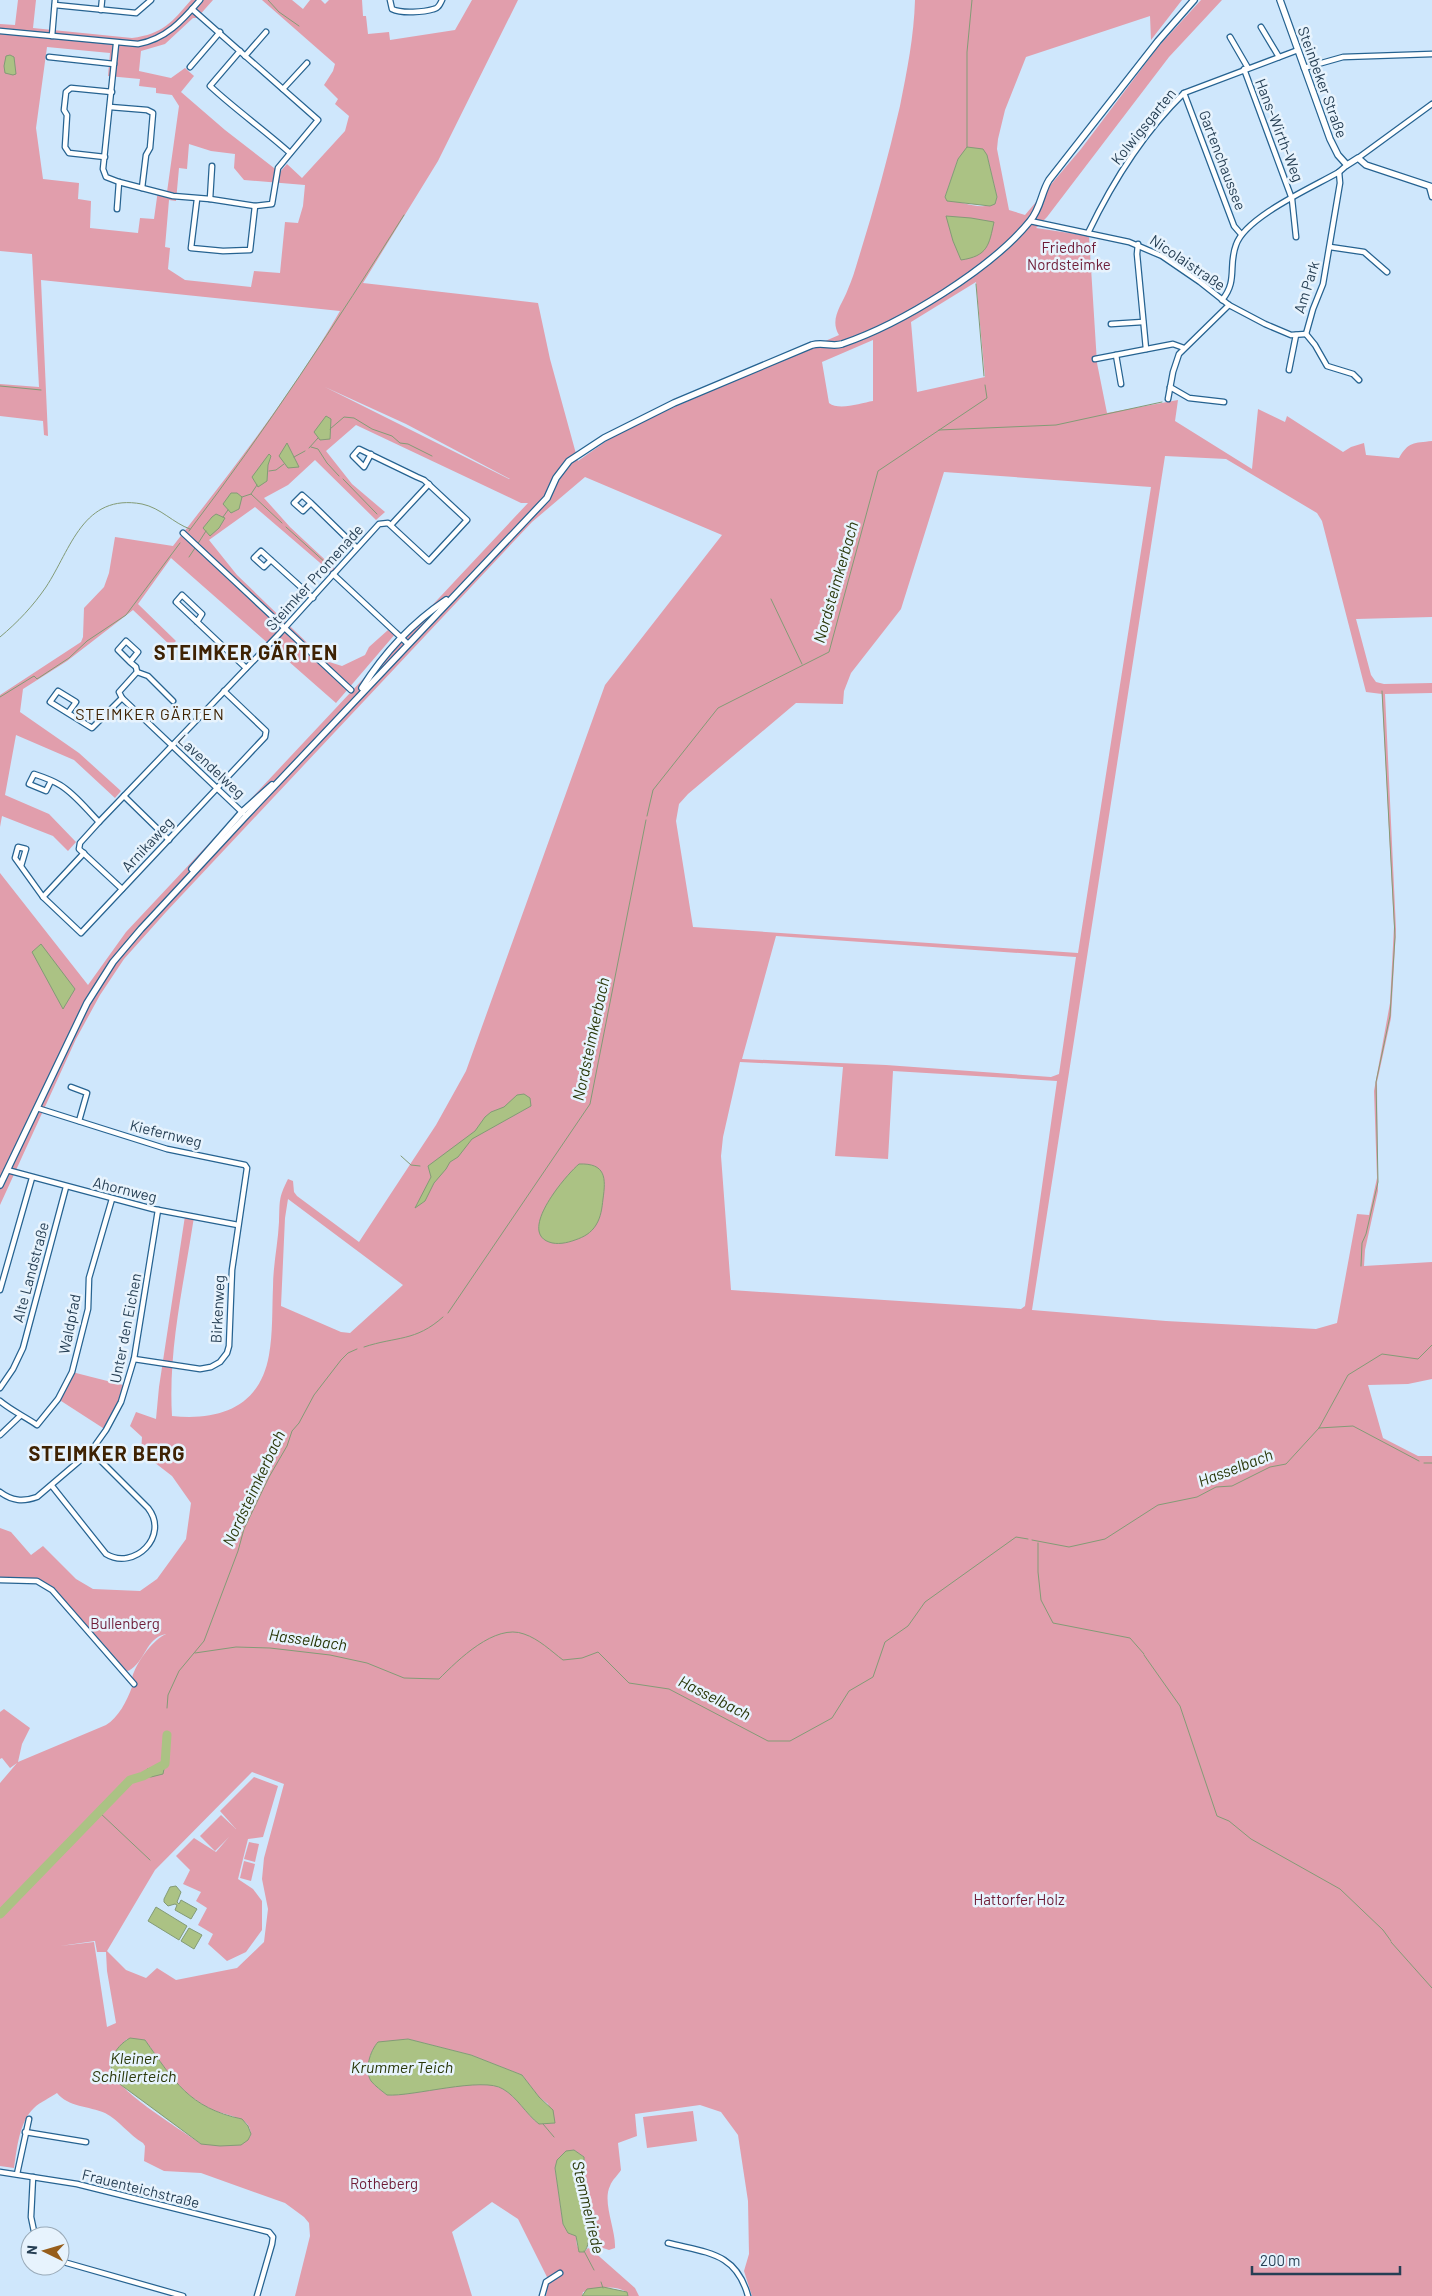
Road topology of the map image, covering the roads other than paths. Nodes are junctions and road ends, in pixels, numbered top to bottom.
1 (102, 0) edge
2 (151, 0) edge
3 (200, 0) edge
4 (390, 0) edge
5 (442, 0) edge
6 (1194, 0) edge
7 (1280, 0) edge
8 (55, 2) edge
9 (192, 9) junction
10 (101, 10) junction
11 (1260, 27) dead end
12 (0, 31) edge
13 (220, 32) junction
14 (266, 32) dead end
15 (52, 36) junction
16 (1230, 37) dead end
17 (116, 44) junction
18 (1298, 50) junction
19 (240, 51) junction
20 (1432, 54) edge
21 (245, 56) junction
22 (48, 57) dead end
23 (1279, 57) junction
24 (307, 63) dead end
25 (114, 64) junction
26 (190, 67) dead end
27 (1304, 68) junction
28 (1246, 69) junction
29 (283, 89) junction
30 (112, 92) junction
31 (1184, 93) junction
32 (1432, 104) edge
33 (110, 107) junction
34 (290, 153) junction
35 (105, 157) junction
36 (1358, 158) junction
37 (1347, 165) junction
38 (212, 166) dead end
39 (1339, 172) junction
40 (119, 182) junction
41 (1430, 186) edge
42 (142, 188) junction
43 (1432, 197) edge
44 (196, 199) junction
45 (210, 199) junction
46 (1292, 199) junction
47 (255, 206) junction
48 (117, 209) dead end
49 (1030, 221) junction
50 (1088, 233) junction
51 (1241, 234) junction
52 (1296, 237) dead end
53 (1138, 244) junction
54 (1330, 247) junction
55 (1387, 272) dead end
56 (1222, 300) junction
57 (1229, 305) junction
58 (1144, 322) junction
59 (1111, 324) dead end
60 (1306, 334) junction
61 (1296, 335) junction
62 (1184, 348) junction
63 (1146, 349) junction
64 (1116, 355) junction
65 (1096, 359) dead end
66 (1290, 370) dead end
67 (1358, 380) dead end
68 (1122, 384) dead end
69 (1170, 387) junction
70 (1168, 399) dead end
71 (1224, 402) dead end
72 (371, 454) dead end
73 (429, 484) junction
74 (311, 504) dead end
75 (391, 525) junction
76 (183, 533) dead end
77 (356, 547) junction
78 (271, 560) dead end
79 (332, 574) junction
80 (460, 589) junction
81 (313, 598) junction
82 (197, 622) junction
83 (285, 628) junction
84 (402, 638) junction
85 (408, 644) junction
86 (130, 662) junction
87 (246, 668) junction
88 (137, 672) junction
89 (351, 690) dead end
90 (224, 691) junction
91 (122, 698) junction
92 (173, 700) dead end
93 (349, 706) junction
94 (68, 713) dead end
95 (172, 746) junction
96 (51, 781) junction
97 (217, 788) junction
98 (124, 796) junction
99 (244, 814) junction
100 (99, 822) junction
101 (169, 840) junction
102 (84, 853) junction
103 (21, 866) dead end
104 (122, 889) junction
105 (43, 897) junction
106 (71, 1087) dead end
107 (37, 1108) junction
108 (79, 1121) junction
109 (247, 1168) joint
110 (7, 1170) junction
111 (32, 1178) junction
112 (0, 1185) edge
113 (66, 1188) junction
114 (112, 1199) junction
115 (158, 1210) junction
116 (238, 1225) junction
117 (0, 1290) edge
118 (134, 1359) junction
119 (2, 1382) edge
120 (0, 1388) edge
121 (0, 1401) edge
122 (20, 1416) junction
123 (0, 1435) edge
124 (91, 1451) junction
125 (52, 1486) junction
126 (0, 1492) edge
127 (0, 1580) edge
128 (134, 1684) dead end
129 (28, 2119) dead end
130 (25, 2132) junction
131 (86, 2142) dead end
132 (0, 2172) edge
133 (17, 2174) junction
134 (32, 2177) junction
135 (33, 2226) edge
136 (668, 2243) dead end
137 (70, 2264) edge
138 (560, 2273) dead end
139 (182, 2296) edge
140 (257, 2296) edge
141 (542, 2296) edge
142 (748, 2296) edge

1 - 10 street
2 - 10 street
3 - 9 street
4 - 5 street
6 - 49 street
7 - 18 street, Steinbeker Straße
8 - 10 street
8 - 15 street
9 - 13 street
9 - 17 street
11 - 23 street
12 - 15 street
13 - 19 street
13 - 26 street
14 - 21 street
15 - 17 street
16 - 28 street
17 - 25 street
18 - 23 street, Kolwigsgarten
18 - 27 street, Steinbeker Straße
19 - 21 street
19 - 34 street
20 - 27 street
21 - 29 street
22 - 25 street
23 - 28 street, Kolwigsgarten
24 - 29 street
25 - 30 street
27 - 37 street, Steinbeker Straße
28 - 31 street, Kolwigsgarten
28 - 46 street, Hans-Wirth-Weg
29 - 34 street
30 - 33 street
30 - 35 street
31 - 50 street, Kolwigsgarten
31 - 51 street, Gartenchaussee
32 - 36 street
33 - 35 street
33 - 42 street
34 - 47 street
35 - 40 street
36 - 37 street
36 - 41 street
37 - 39 street
38 - 45 street
39 - 46 street
39 - 54 street, Am Park
40 - 42 street
40 - 48 street
41 - 43 street
42 - 44 street
44 - 45 street
44 - 47 street
45 - 47 street
46 - 51 street
46 - 52 street, Hans-Wirth-Weg
49 - 50 street, Nicolaistraße
49 - 80 street
50 - 53 street, Nicolaistraße
51 - 56 street
53 - 56 street, Nicolaistraße
53 - 58 street
54 - 55 street, Am Park
54 - 60 street, Am Park
56 - 57 street, Nicolaistraße
57 - 61 street, Nicolaistraße
57 - 62 street
58 - 59 street
58 - 63 street
60 - 61 street, Nicolaistraße
60 - 67 street
61 - 66 street
62 - 63 street
62 - 69 street
63 - 64 street
64 - 65 street
64 - 68 street
69 - 70 street
69 - 71 street
72 - 73 street
73 - 75 street
73 - 75 street
74 - 77 street
75 - 77 street, Steimker Promenade
76 - 83 street
77 - 79 street, Steimker Promenade
78 - 81 street
79 - 81 street, Steimker Promenade
79 - 84 street
80 - 84 street
80 - 85 street
81 - 83 street, Steimker Promenade
82 - 82 street
82 - 87 street
83 - 87 street, Steimker Promenade
83 - 89 street
84 - 85 street
84 - 93 street
85 - 93 street
86 - 86 street
86 - 88 street
87 - 90 street, Steimker Promenade
88 - 91 street, Lavendelweg
88 - 92 street
90 - 95 street, Steimker Promenade
90 - 97 street, Arnikaweg
91 - 94 street
91 - 95 street, Lavendelweg
93 - 99 street
95 - 97 street, Lavendelweg
95 - 98 street, Steimker Promenade
96 - 96 street
96 - 100 street
97 - 99 street, Lavendelweg
97 - 101 street, Arnikaweg
98 - 100 street, Steimker Promenade
98 - 101 street
99 - 107 street
100 - 102 street, Steimker Promenade
101 - 104 street, Arnikaweg
102 - 104 street
102 - 105 street
103 - 105 street
104 - 105 street, Arnikaweg
106 - 108 street
107 - 108 street, Kiefernweg
107 - 110 street
108 - 109 street, Kiefernweg
109 - 116 street, Birkenweg
110 - 111 street, Ahornweg
110 - 112 street
111 - 113 street, Ahornweg
111 - 117 street
113 - 114 street, Ahornweg
113 - 119 street, Alte Landstraße
114 - 115 street, Ahornweg
114 - 122 street, Waldpfad
115 - 116 street, Ahornweg
115 - 118 street, Unter den Eichen
116 - 118 street, Birkenweg
118 - 124 street, Unter den Eichen
119 - 120 street, Alte Landstraße
121 - 122 street, Waldpfad
122 - 123 street
124 - 125 street, Unter den Eichen
124 - 125 street
125 - 126 street, Unter den Eichen
127 - 128 street
129 - 130 street
130 - 131 street
130 - 133 street
132 - 133 street, Frauenteichstraße
133 - 134 street, Frauenteichstraße
134 - 135 street
134 - 140 street, Frauenteichstraße
136 - 142 street
137 - 139 street
138 - 141 street

